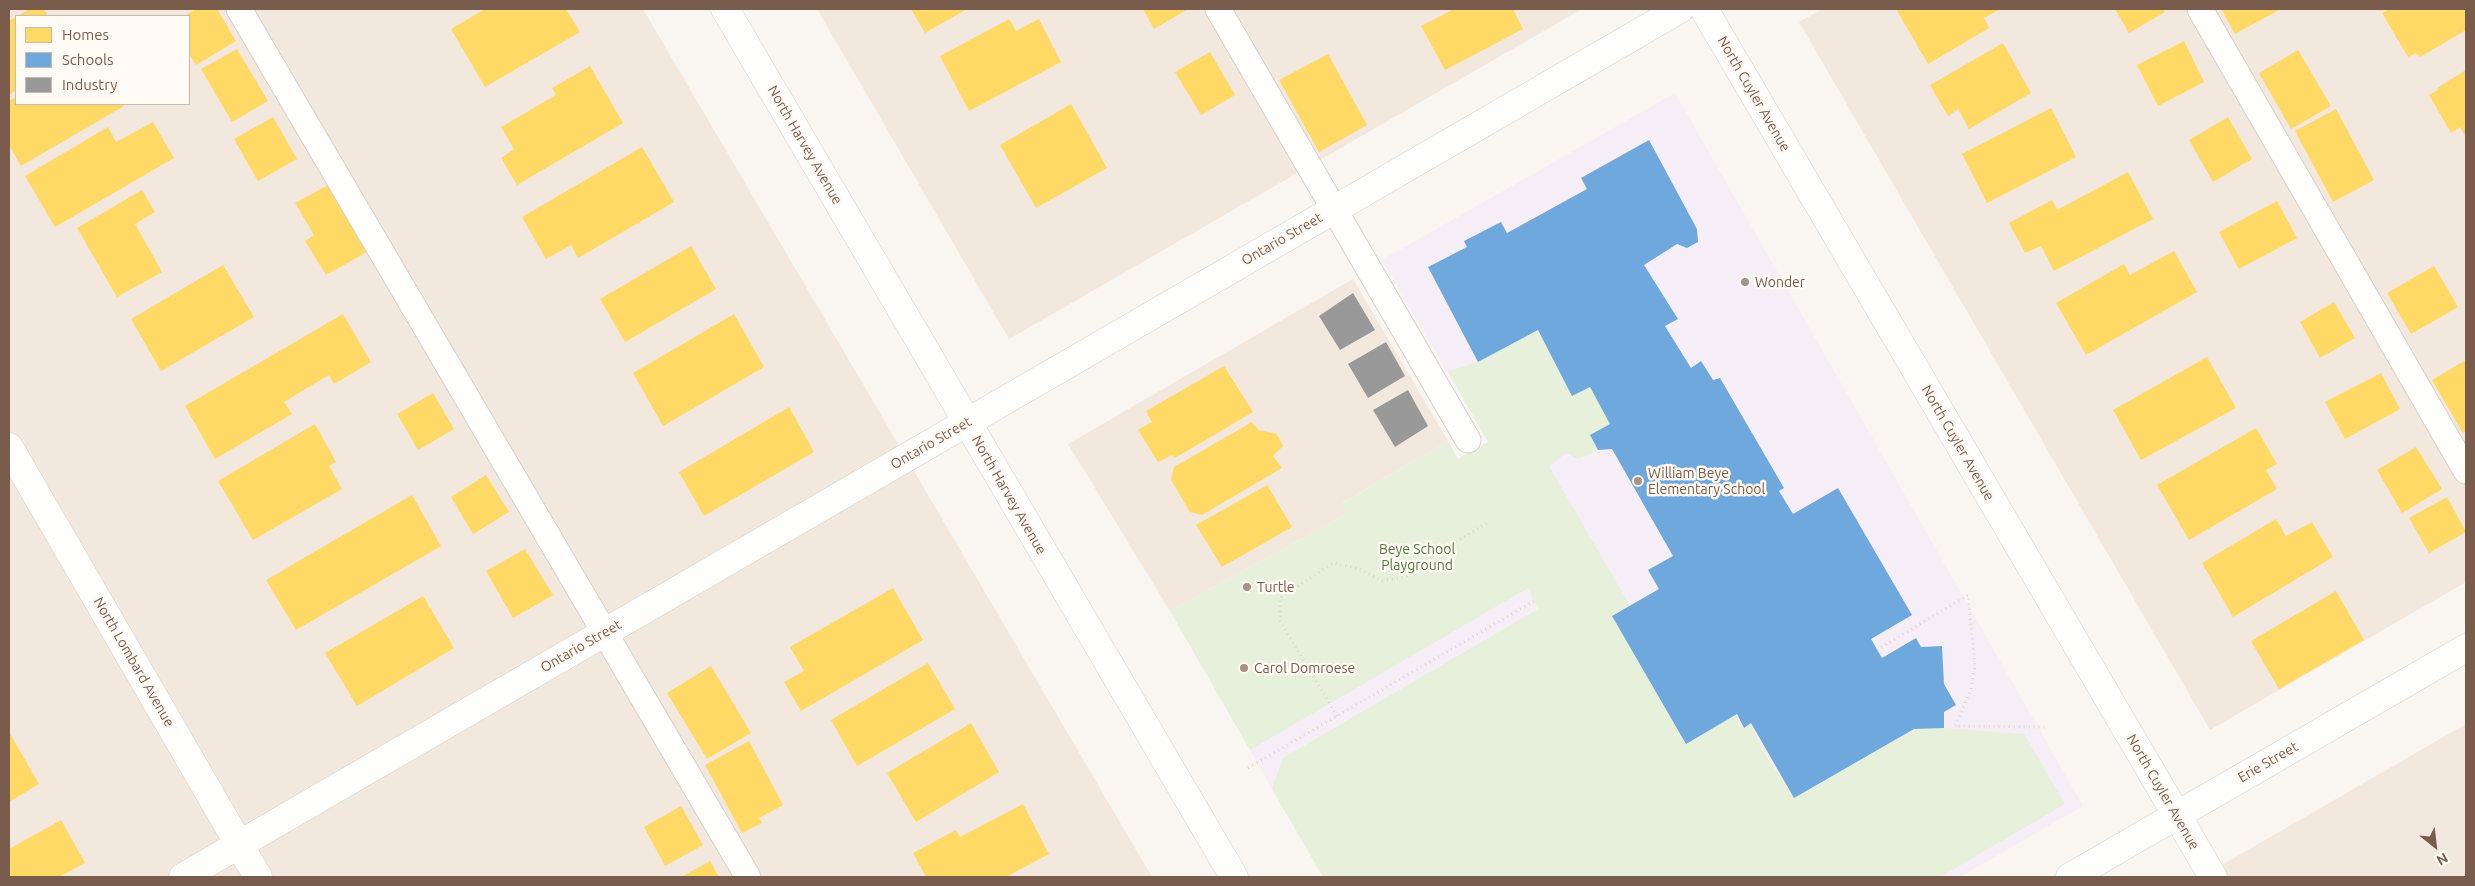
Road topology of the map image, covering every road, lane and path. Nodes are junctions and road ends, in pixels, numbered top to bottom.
1 (238, 9) edge
2 (725, 9) edge
3 (1218, 9) edge
4 (1680, 9) edge
5 (1704, 9) edge
6 (2200, 9) edge
7 (1335, 209) junction
8 (967, 422) junction
9 (1468, 440) dead end
10 (9, 446) edge
11 (2466, 470) edge
12 (1490, 522) dead end
13 (1534, 601) dead end
14 (605, 632) junction
15 (2466, 648) edge
16 (1877, 650) dead end
17 (1337, 716) junction
18 (2045, 727) dead end
19 (1248, 768) dead end
20 (2176, 815) junction
21 (239, 844) junction
22 (183, 877) edge
23 (258, 877) edge
24 (748, 877) edge
25 (1234, 877) edge
26 (2070, 877) edge
27 (2213, 877) edge

1 - 14 lane
2 - 8 street, North Harvey Avenue
3 - 7 lane
4 - 7 street, Ontario Street
5 - 20 street, North Cuyler Avenue
6 - 11 lane
7 - 8 street, Ontario Street
7 - 9 lane
8 - 14 street, Ontario Street
8 - 25 street, North Harvey Avenue
10 - 21 street, North Lombard Avenue
12 - 17 path
13 - 17 path
14 - 21 street, Ontario Street
14 - 24 lane
15 - 20 street, Erie Street
16 - 18 path
17 - 19 path
20 - 26 street, Erie Street
20 - 27 street, North Cuyler Avenue
21 - 22 street, Ontario Street
21 - 23 street, North Lombard Avenue

